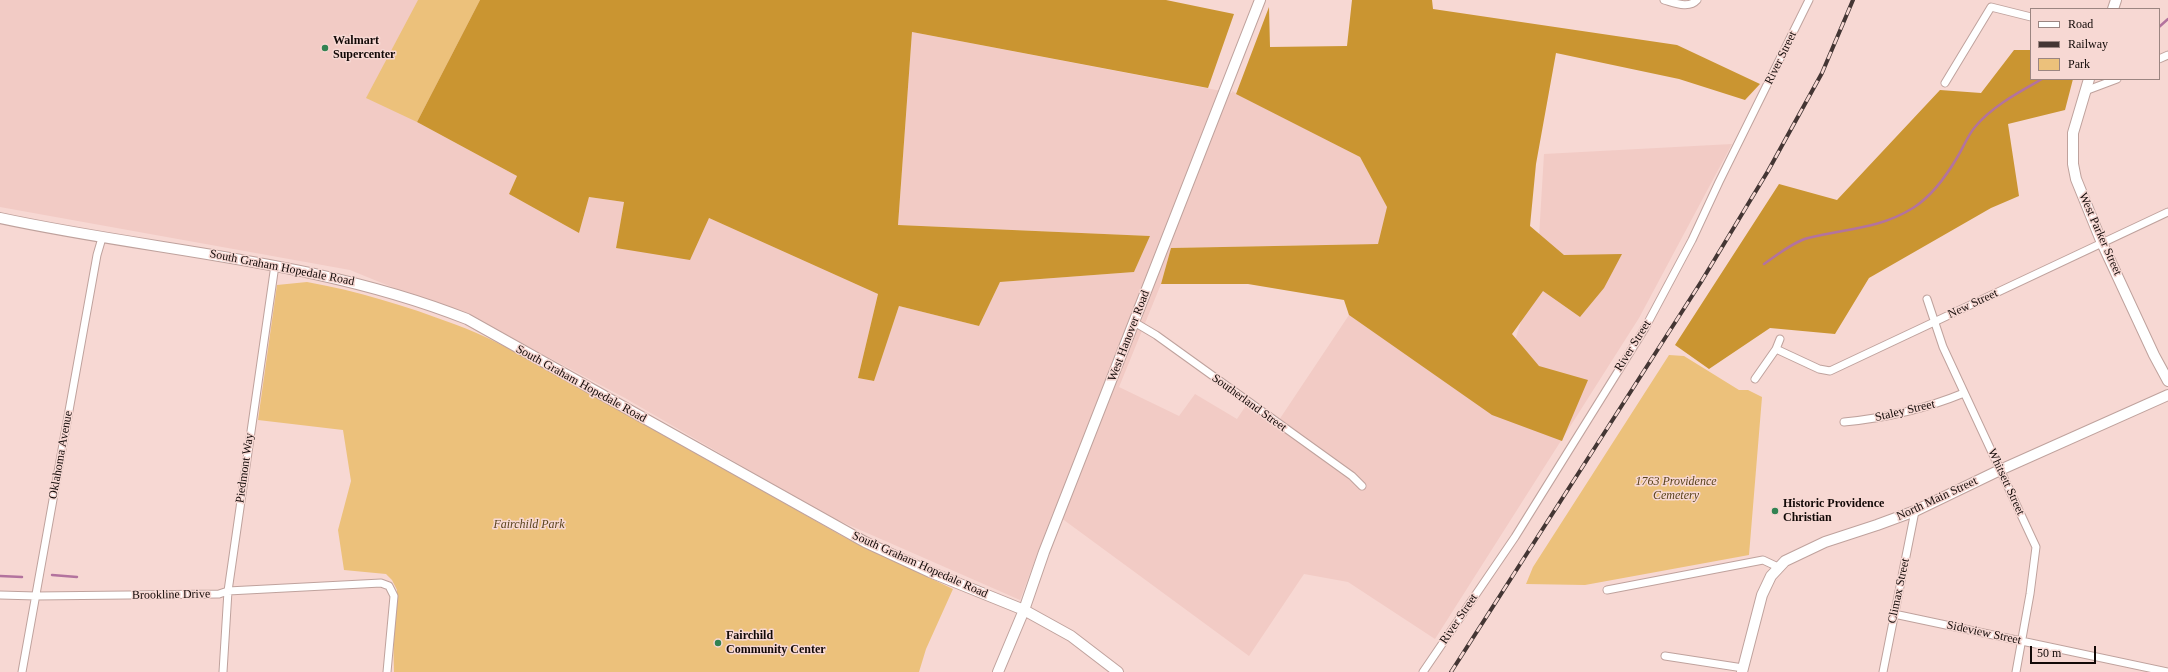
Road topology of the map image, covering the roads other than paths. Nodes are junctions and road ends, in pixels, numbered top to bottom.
1 (1260, 0) edge
2 (1664, 0) edge
3 (1697, 0) edge
4 (1809, 0) edge
5 (2030, 17) edge
6 (2089, 80) edge
7 (2114, 80) edge
8 (1945, 83) dead end
9 (2085, 91) junction
10 (2168, 212) edge
11 (0, 218) edge
12 (102, 238) junction
13 (2102, 243) junction
14 (275, 265) junction
15 (1927, 300) dead end
16 (1134, 322) junction
17 (1934, 322) junction
18 (1780, 339) dead end
19 (1776, 349) junction
20 (1755, 379) dead end
21 (2168, 381) edge
22 (1964, 393) junction
23 (2168, 395) edge
24 (1844, 422) dead end
25 (2000, 470) junction
26 (1362, 486) dead end
27 (1916, 511) junction
28 (1778, 567) junction
29 (1607, 590) dead end
30 (228, 591) junction
31 (0, 595) edge
32 (36, 596) junction
33 (1024, 610) junction
34 (1894, 614) junction
35 (2021, 640) junction
36 (1665, 656) dead end
37 (1743, 670) edge
38 (22, 672) edge
39 (223, 672) edge
40 (387, 672) edge
41 (998, 672) edge
42 (1118, 672) edge
43 (1423, 672) edge
44 (1882, 672) edge
45 (2016, 672) edge
46 (2168, 672) edge

1 - 16 street, West Hanover Road
2 - 3 street
4 - 43 street, River Street
5 - 8 street
6 - 9 street, West Parker Street
7 - 9 street
9 - 13 street, West Parker Street
10 - 13 street, New Street
11 - 12 street, South Graham Hopedale Road
12 - 14 street, South Graham Hopedale Road
12 - 32 street, Oklahoma Avenue
13 - 17 street, New Street
13 - 21 street, West Parker Street
14 - 30 street, Piedmont Way
14 - 33 street, South Graham Hopedale Road
15 - 17 street, Whitsett Street
16 - 26 street, Southerland Street
16 - 33 street, West Hanover Road
17 - 19 street, New Street
17 - 22 street, Whitsett Street
18 - 19 street
19 - 20 street
22 - 24 street, Staley Street
22 - 25 street, Whitsett Street
23 - 25 street, North Main Street
25 - 27 street, North Main Street
25 - 35 street, Whitsett Street
27 - 28 street, North Main Street
27 - 34 street, Climax Street
28 - 29 street
28 - 37 street
30 - 32 street, Brookline Drive
30 - 39 street, Piedmont Way
30 - 40 street, Brookline Drive
31 - 32 street, Brookline Drive
32 - 38 street, Oklahoma Avenue
33 - 41 street, West Hanover Road
33 - 42 street, South Graham Hopedale Road
34 - 35 street, Sideview Street
34 - 44 street, Climax Street
35 - 45 street, Whitsett Street
35 - 46 street, Sideview Street
36 - 37 street

